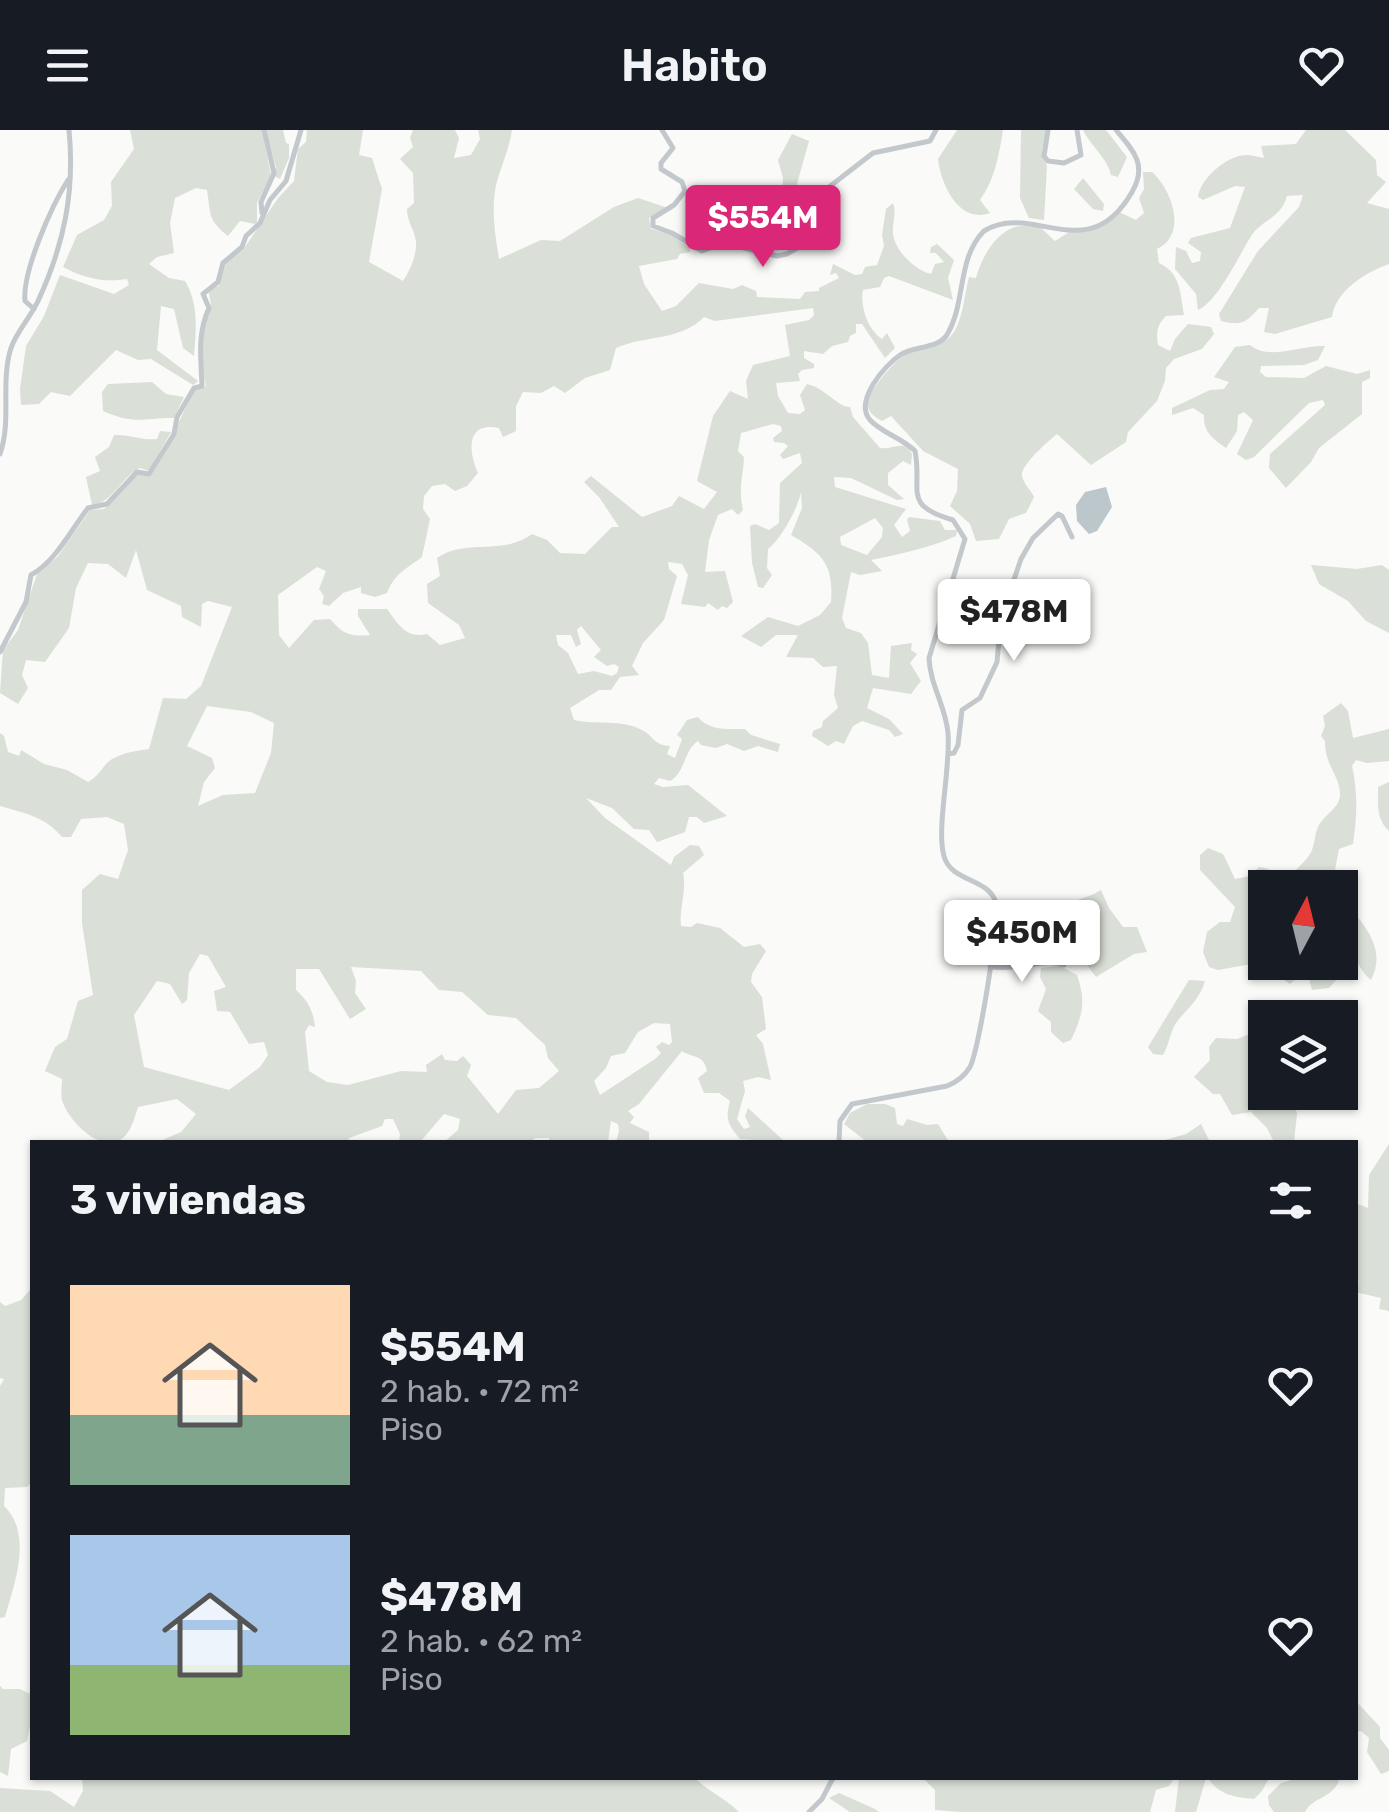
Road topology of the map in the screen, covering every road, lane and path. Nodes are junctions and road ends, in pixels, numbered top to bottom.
1 (69, 130) edge
2 (264, 130) edge
3 (301, 130) edge
4 (662, 130) edge
5 (936, 130) edge
6 (1048, 130) edge
7 (1077, 130) edge
8 (1116, 130) edge
9 (70, 178) junction
10 (262, 213) junction
11 (34, 309) junction
12 (0, 454) edge
13 (1072, 536) dead end
14 (0, 652) edge
15 (948, 754) junction
16 (1064, 965) dead end
17 (990, 966) junction
18 (839, 1140) edge
19 (832, 1780) edge
20 (809, 1812) edge

1 - 9 street
2 - 10 street
3 - 10 street
4 - 5 street
6 - 7 street
8 - 15 street
9 - 11 street
9 - 11 street
10 - 14 street
11 - 12 street
13 - 15 street
15 - 17 street
16 - 17 street
17 - 18 street
19 - 20 street

